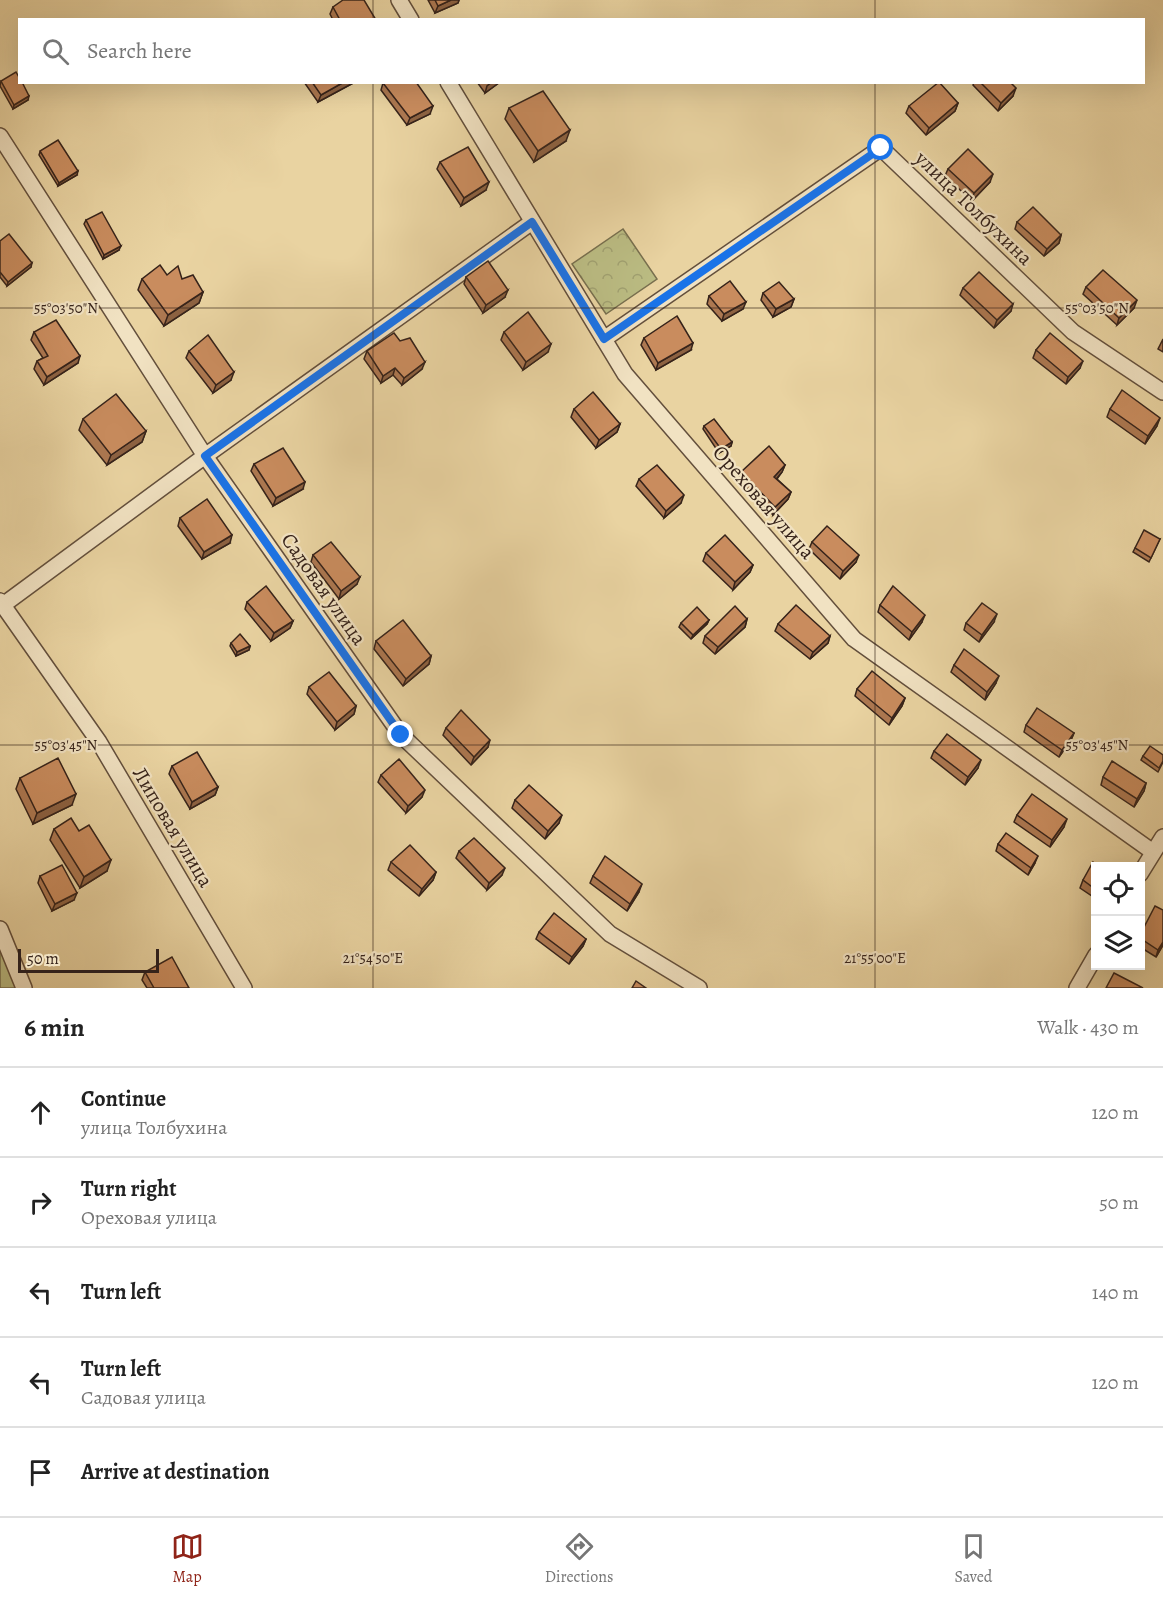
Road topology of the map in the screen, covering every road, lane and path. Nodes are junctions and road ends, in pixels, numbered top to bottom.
1 (399, 0) edge
2 (410, 18) edge
3 (449, 84) edge
4 (0, 136) edge
5 (532, 222) junction
6 (604, 339) junction
7 (1163, 392) edge
8 (205, 456) junction
9 (1, 603) edge
10 (1163, 837) edge
11 (1153, 852) junction
12 (1145, 866) edge
13 (0, 929) edge
14 (1091, 962) edge
15 (24, 988) edge
16 (244, 988) edge
17 (699, 988) edge
18 (1077, 988) edge

1 - 2 street
3 - 5 street, Ореховая улица
4 - 8 street, Садовая улица
5 - 6 street, Ореховая улица
5 - 8 street
6 - 7 street, улица Толбухина
6 - 11 street, Ореховая улица
8 - 9 street
8 - 17 street, Садовая улица
9 - 16 street, Липовая улица
10 - 11 street
11 - 12 street
13 - 15 street
14 - 18 street

